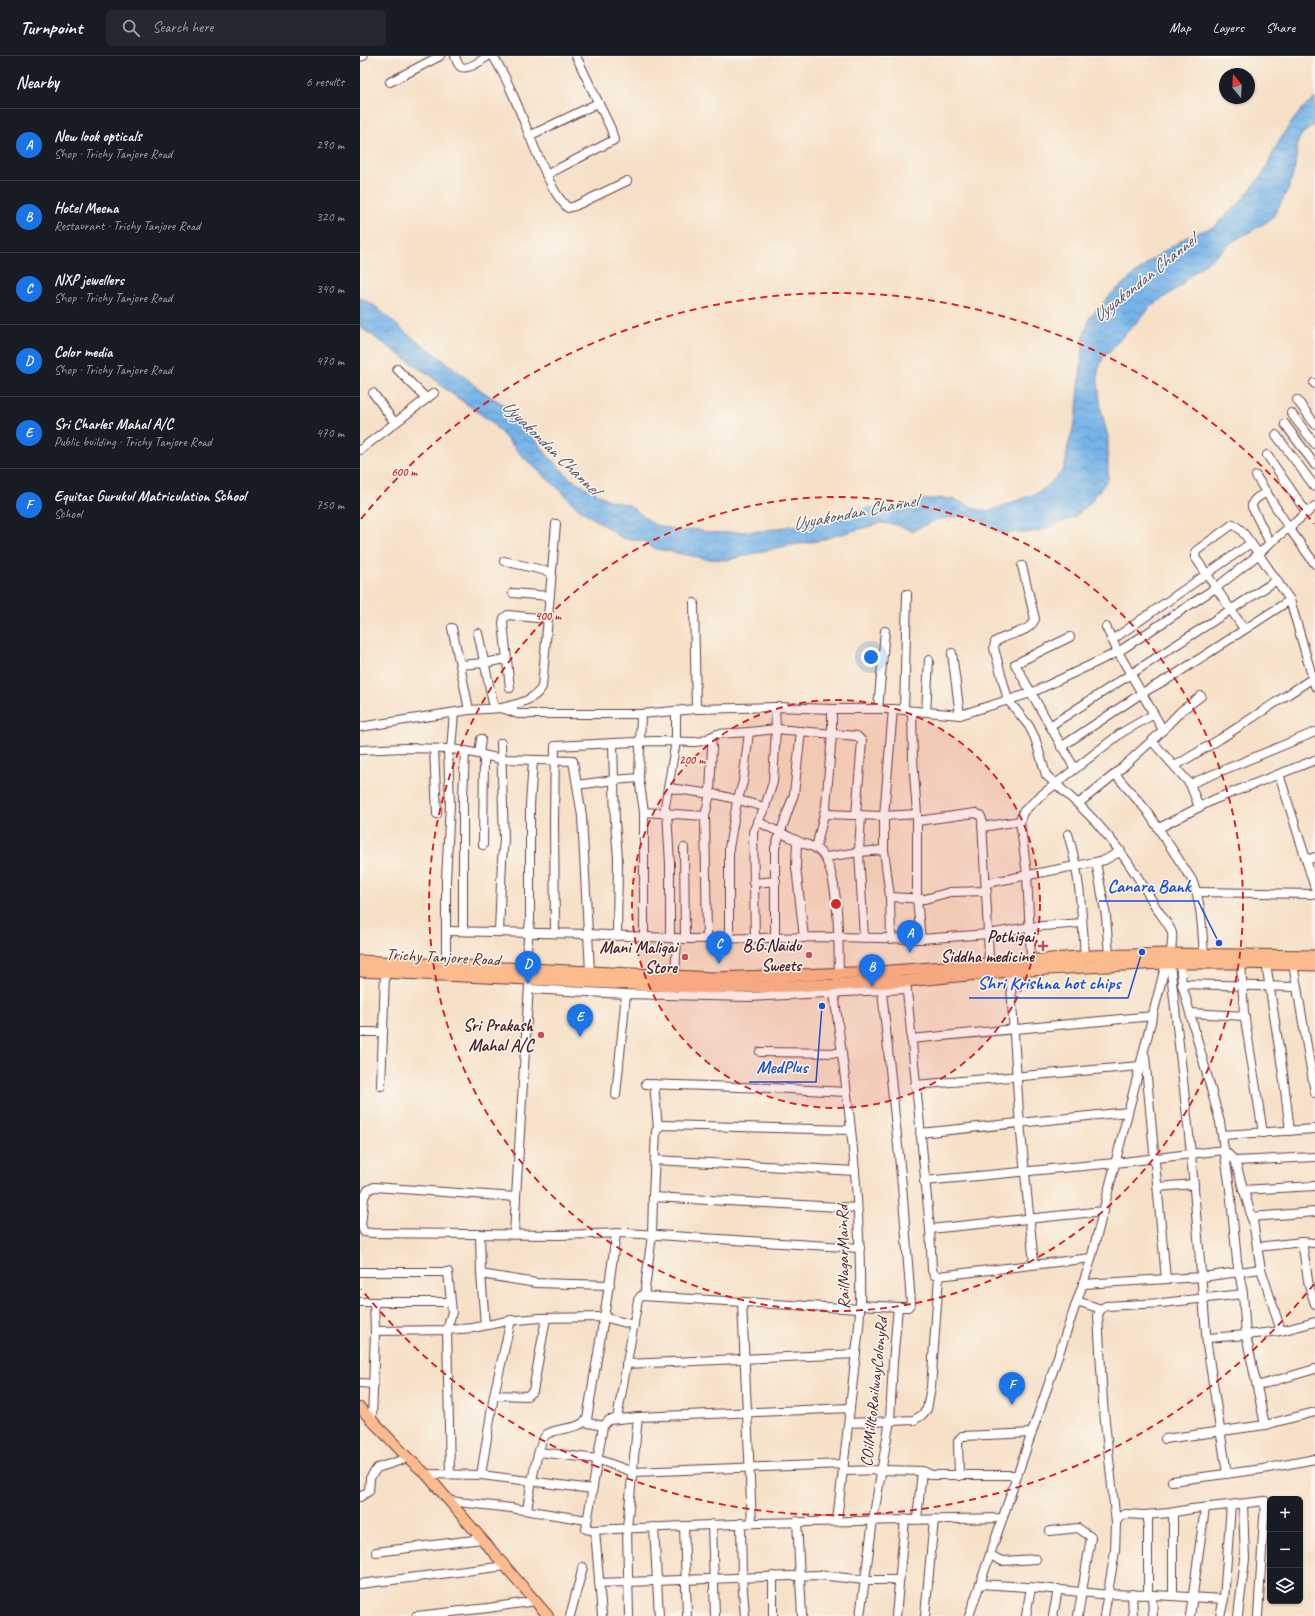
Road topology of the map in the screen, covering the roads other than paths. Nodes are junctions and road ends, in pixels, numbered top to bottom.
1 (363, 56) edge
2 (440, 56) edge
3 (455, 56) edge
4 (488, 56) edge
5 (493, 56) edge
6 (576, 56) edge
7 (360, 57) edge
8 (390, 82) dead end
9 (598, 103) junction
10 (529, 136) junction
11 (546, 175) junction
12 (626, 181) dead end
13 (397, 369) dead end
14 (373, 393) dead end
15 (434, 393) dead end
16 (427, 399) junction
17 (1297, 400) dead end
18 (1291, 413) dead end
19 (395, 423) junction
20 (1285, 424) dead end
21 (1315, 424) edge
22 (1276, 435) dead end
23 (1315, 444) edge
24 (361, 447) edge
25 (1267, 455) dead end
26 (1315, 465) edge
27 (1256, 476) dead end
28 (1315, 487) edge
29 (1267, 492) junction
30 (1315, 506) edge
31 (1307, 513) junction
32 (556, 524) dead end
33 (1289, 528) junction
34 (1251, 543) junction
35 (1270, 543) junction
36 (1259, 554) junction
37 (504, 561) dead end
38 (1315, 564) edge
39 (1022, 566) dead end
40 (551, 572) junction
41 (1207, 574) junction
42 (1277, 580) junction
43 (1217, 587) junction
44 (513, 593) dead end
45 (907, 594) dead end
46 (549, 596) junction
47 (1290, 600) junction
48 (694, 603) dead end
49 (1232, 610) junction
50 (547, 619) junction
51 (1106, 627) dead end
52 (452, 628) dead end
53 (1244, 629) junction
54 (885, 631) dead end
55 (478, 633) dead end
56 (1070, 637) dead end
57 (1112, 640) junction
58 (1118, 652) junction
59 (952, 653) dead end
60 (506, 658) junction
61 (929, 660) dead end
62 (484, 663) junction
63 (460, 665) junction
64 (1131, 674) junction
65 (1314, 682) edge
66 (510, 688) dead end
67 (1031, 693) junction
68 (1142, 693) junction
69 (1201, 696) dead end
70 (1008, 700) junction
71 (775, 707) junction
72 (498, 708) junction
73 (696, 709) junction
74 (832, 709) junction
75 (878, 709) junction
76 (894, 709) junction
77 (469, 710) junction
78 (908, 710) junction
79 (676, 711) junction
80 (926, 712) junction
81 (454, 713) junction
82 (641, 714) junction
83 (1154, 714) junction
84 (960, 715) junction
85 (1050, 726) junction
86 (360, 727) edge
87 (776, 729) junction
88 (1163, 730) junction
89 (801, 731) junction
90 (749, 732) junction
91 (1315, 732) edge
92 (832, 734) junction
93 (711, 737) junction
94 (481, 739) dead end
95 (676, 741) junction
96 (1152, 741) junction
97 (641, 742) junction
98 (501, 743) dead end
99 (613, 743) junction
100 (1061, 747) junction
101 (434, 749) junction
102 (450, 749) junction
103 (360, 750) edge
104 (465, 751) junction
105 (482, 755) junction
106 (501, 759) junction
107 (1315, 760) edge
108 (533, 761) junction
109 (556, 761) junction
110 (1175, 766) junction
111 (1075, 769) junction
112 (1115, 774) junction
113 (1279, 774) junction
114 (639, 778) junction
115 (614, 780) junction
116 (1056, 784) junction
117 (1190, 784) junction
118 (577, 785) junction
119 (669, 788) junction
120 (710, 794) junction
121 (738, 801) junction
122 (1078, 804) junction
123 (765, 807) junction
124 (1198, 807) junction
125 (644, 812) junction
126 (666, 812) junction
127 (437, 814) dead end
128 (824, 814) junction
129 (858, 815) junction
130 (705, 816) junction
131 (884, 816) junction
132 (917, 817) junction
133 (757, 821) junction
134 (1020, 821) junction
135 (982, 827) junction
136 (1159, 828) junction
137 (780, 833) junction
138 (1068, 834) dead end
139 (797, 841) junction
140 (483, 845) dead end
141 (684, 848) dead end
142 (816, 848) junction
143 (884, 850) junction
144 (1121, 851) junction
145 (859, 852) junction
146 (826, 857) junction
147 (1311, 858) edge
148 (1096, 862) junction
149 (1075, 866) junction
150 (1027, 874) junction
151 (776, 881) junction
152 (753, 883) junction
153 (987, 887) junction
154 (1315, 888) edge
155 (1197, 892) junction
156 (1315, 894) edge
157 (890, 898) junction
158 (917, 899) junction
159 (1082, 923) junction
160 (1030, 927) junction
161 (447, 931) junction
162 (463, 931) junction
163 (499, 932) junction
164 (555, 933) junction
165 (528, 934) junction
166 (588, 934) junction
167 (988, 934) junction
168 (618, 936) junction
169 (644, 937) junction
170 (837, 937) junction
171 (678, 938) junction
172 (707, 938) junction
173 (730, 938) junction
174 (755, 938) junction
175 (775, 938) junction
176 (804, 938) junction
177 (864, 938) junction
178 (891, 939) junction
179 (921, 939) junction
180 (1109, 955) junction
181 (1204, 955) junction
182 (1085, 956) junction
183 (1315, 956) edge
184 (1031, 959) junction
185 (1171, 960) junction
186 (360, 961) edge
187 (989, 963) junction
188 (1241, 963) junction
189 (1266, 963) junction
190 (1293, 964) junction
191 (446, 965) junction
192 (1315, 965) edge
193 (360, 970) edge
194 (1010, 971) junction
195 (386, 972) junction
196 (590, 972) junction
197 (839, 974) junction
198 (675, 976) junction
199 (528, 979) junction
200 (1182, 984) junction
201 (906, 985) junction
202 (1242, 985) junction
203 (1268, 986) junction
204 (1297, 987) junction
205 (882, 990) junction
206 (834, 993) junction
207 (626, 994) junction
208 (1190, 1013) junction
209 (1153, 1016) junction
210 (1245, 1016) junction
211 (1014, 1030) junction
212 (360, 1032) edge
213 (383, 1032) junction
214 (911, 1039) junction
215 (1144, 1050) junction
216 (760, 1052) dead end
217 (842, 1053) junction
218 (1140, 1066) junction
219 (1017, 1076) junction
220 (915, 1085) junction
221 (381, 1086) dead end
222 (846, 1092) junction
223 (1315, 1093) edge
224 (616, 1094) dead end
225 (1128, 1112) junction
226 (1020, 1123) junction
227 (658, 1128) junction
228 (1315, 1129) edge
229 (850, 1130) junction
230 (1290, 1131) junction
231 (920, 1133) junction
232 (1263, 1133) junction
233 (1222, 1135) junction
234 (1224, 1150) junction
235 (1191, 1153) junction
236 (1315, 1157) edge
237 (1155, 1158) junction
238 (655, 1160) junction
239 (1235, 1161) junction
240 (1115, 1163) junction
241 (855, 1171) junction
242 (1025, 1171) junction
243 (924, 1180) junction
244 (1194, 1184) junction
245 (1315, 1186) edge
246 (1158, 1187) junction
247 (1243, 1190) junction
248 (516, 1197) junction
249 (653, 1197) junction
250 (857, 1208) junction
251 (1104, 1211) junction
252 (1315, 1212) edge
253 (1251, 1217) junction
254 (1030, 1219) junction
255 (930, 1230) junction
256 (616, 1233) junction
257 (480, 1235) junction
258 (514, 1235) junction
259 (652, 1235) junction
260 (1302, 1242) junction
261 (1315, 1243) edge
262 (1257, 1247) junction
263 (860, 1248) junction
264 (1092, 1258) junction
265 (1034, 1264) junction
266 (1261, 1269) junction
267 (360, 1272) edge
268 (1239, 1272) junction
269 (481, 1274) junction
270 (939, 1276) junction
271 (1202, 1277) junction
272 (1166, 1279) junction
273 (1083, 1284) junction
274 (1312, 1285) edge
275 (610, 1286) junction
276 (1243, 1294) junction
277 (644, 1296) junction
278 (1203, 1299) junction
279 (1077, 1301) junction
280 (360, 1302) edge
281 (374, 1302) junction
282 (450, 1302) junction
283 (742, 1302) junction
284 (1315, 1304) edge
285 (860, 1307) junction
286 (898, 1307) junction
287 (1101, 1309) junction
288 (603, 1317) junction
289 (546, 1318) junction
290 (511, 1320) junction
291 (1315, 1322) edge
292 (485, 1325) junction
293 (634, 1325) junction
294 (447, 1330) junction
295 (375, 1331) junction
296 (1281, 1331) junction
297 (1246, 1335) junction
298 (1207, 1338) junction
299 (856, 1354) junction
300 (745, 1359) junction
301 (626, 1364) junction
302 (1315, 1369) edge
303 (360, 1383) edge
304 (374, 1384) junction
305 (1257, 1386) junction
306 (494, 1395) junction
307 (360, 1408) edge
308 (850, 1408) junction
309 (1315, 1412) edge
310 (747, 1413) junction
311 (638, 1417) junction
312 (618, 1419) junction
313 (372, 1420) junction
314 (890, 1420) junction
315 (584, 1422) junction
316 (849, 1423) junction
317 (1265, 1425) junction
318 (603, 1426) junction
319 (1221, 1431) junction
320 (1032, 1433) junction
321 (1165, 1439) dead end
322 (539, 1452) junction
323 (408, 1458) junction
324 (598, 1459) junction
325 (1315, 1459) edge
326 (750, 1468) junction
327 (843, 1468) junction
328 (882, 1470) junction
329 (922, 1471) junction
330 (632, 1472) junction
331 (426, 1474) junction
332 (450, 1474) junction
333 (1227, 1474) junction
334 (481, 1475) junction
335 (959, 1476) junction
336 (1017, 1476) junction
337 (532, 1481) junction
338 (1172, 1481) dead end
339 (592, 1489) junction
340 (360, 1497) edge
341 (450, 1501) junction
342 (1243, 1504) junction
343 (1231, 1505) junction
344 (1205, 1508) junction
345 (527, 1510) junction
346 (1173, 1512) junction
347 (1148, 1515) junction
348 (1003, 1518) junction
349 (905, 1519) junction
350 (917, 1519) junction
351 (934, 1519) junction
352 (587, 1520) junction
353 (837, 1520) junction
354 (873, 1520) junction
355 (797, 1522) junction
356 (741, 1523) junction
357 (752, 1523) junction
358 (1116, 1523) junction
359 (712, 1524) junction
360 (684, 1526) junction
361 (654, 1527) junction
362 (627, 1528) junction
363 (595, 1530) junction
364 (1050, 1531) dead end
365 (482, 1539) junction
366 (376, 1552) dead end
367 (990, 1555) junction
368 (1036, 1559) dead end
369 (506, 1566) junction
370 (582, 1567) dead end
371 (800, 1575) junction
372 (774, 1576) junction
373 (742, 1578) junction
374 (713, 1579) junction
375 (685, 1580) junction
376 (865, 1580) junction
377 (899, 1580) junction
378 (657, 1581) junction
379 (628, 1582) junction
380 (599, 1583) junction
381 (360, 1584) edge
382 (980, 1584) junction
383 (1030, 1587) junction
384 (1058, 1590) junction
385 (1083, 1592) junction
386 (1108, 1594) junction
387 (1132, 1594) junction
388 (1150, 1595) junction
389 (1173, 1596) junction
390 (1193, 1597) junction
391 (1224, 1599) junction
392 (536, 1601) junction
393 (416, 1616) edge
394 (548, 1616) edge
395 (570, 1616) edge
396 (602, 1616) edge
397 (629, 1616) edge
398 (659, 1616) edge
399 (687, 1616) edge
400 (715, 1616) edge
401 (745, 1616) edge
402 (773, 1616) edge
403 (802, 1616) edge
404 (860, 1616) edge
405 (896, 1616) edge
406 (925, 1616) edge
407 (969, 1616) edge
408 (1026, 1616) edge
409 (1053, 1616) edge
410 (1078, 1616) edge
411 (1104, 1616) edge
412 (1133, 1616) edge
413 (1154, 1616) edge
414 (1190, 1616) edge
415 (1220, 1616) edge
416 (1238, 1616) edge
417 (1258, 1616) edge

1 - 7 street
2 - 8 street
3 - 4 street
5 - 10 street
6 - 9 street
9 - 10 street
9 - 11 street
10 - 11 street
11 - 12 street
13 - 16 street
14 - 19 street
15 - 16 street
16 - 19 street
17 - 21 street
18 - 23 street
19 - 24 street
20 - 26 street
22 - 28 street
25 - 31 street
27 - 29 street
29 - 33 street
29 - 35 street
30 - 31 street
31 - 33 street
32 - 40 street
33 - 35 street
33 - 38 street
34 - 36 street
34 - 41 street
34 - 41 street
35 - 36 street
36 - 42 street
36 - 43 street
37 - 40 street
39 - 70 street
40 - 46 street
41 - 43 street
41 - 57 street
42 - 47 street
42 - 49 street
43 - 49 street
43 - 58 street
44 - 46 street
45 - 78 street
46 - 50 street
47 - 53 street
47 - 65 street
48 - 73 street
49 - 53 street
49 - 64 street
50 - 60 street
50 - 72 street
51 - 57 street
52 - 63 street
53 - 68 street
54 - 75 street
55 - 62 street
56 - 67 street
57 - 58 street
58 - 64 street
58 - 67 street
59 - 84 street
60 - 62 street
60 - 66 street
61 - 80 street
62 - 63 street
62 - 72 street
63 - 77 street
64 - 68 street
64 - 85 street
65 - 110 street
67 - 70 street
67 - 85 street
68 - 83 street
68 - 100 street
69 - 88 street
70 - 84 street
70 - 116 street
71 - 73 street
71 - 74 street
71 - 87 street
72 - 77 street
72 - 82 street
73 - 79 street
74 - 75 street
74 - 92 street
75 - 76 street
76 - 78 street
76 - 131 street
77 - 81 street
78 - 80 street
78 - 132 street
79 - 82 street
79 - 95 street
80 - 84 street
81 - 86 street
81 - 102 street
82 - 97 street
83 - 88 street
83 - 111 street
85 - 100 street
87 - 89 street
87 - 90 street
87 - 123 street
88 - 96 street
89 - 92 street
89 - 137 street
90 - 93 street
90 - 121 street
91 - 117 street
92 - 128 street
92 - 129 street
93 - 95 street
93 - 120 street
94 - 105 street
95 - 97 street
95 - 119 street
96 - 110 street
96 - 112 street
97 - 99 street
97 - 114 street
98 - 106 street
99 - 109 street
99 - 115 street
100 - 111 street
101 - 102 street
101 - 103 street
101 - 127 street
102 - 104 street
102 - 161 street
104 - 105 street
104 - 162 street
105 - 106 street
105 - 140 street
106 - 108 street
106 - 163 street
107 - 113 street
108 - 109 street
108 - 165 street
109 - 118 street
109 - 164 street
110 - 117 street
111 - 116 street
112 - 122 street
112 - 136 street
113 - 124 street
113 - 147 street
114 - 115 street
114 - 125 street
115 - 118 street
115 - 168 street
116 - 122 street
116 - 134 street
117 - 124 street
118 - 166 street
119 - 120 street
119 - 126 street
120 - 121 street
120 - 130 street
121 - 123 street
121 - 173 street
122 - 144 street
123 - 133 street
124 - 136 street
125 - 126 street
125 - 169 street
126 - 130 street
126 - 171 street
128 - 129 street
128 - 142 street
129 - 131 street
129 - 145 street
130 - 172 street
131 - 132 street
131 - 143 street
132 - 135 street
132 - 158 street
133 - 137 street
133 - 152 street
134 - 135 street
134 - 150 street
135 - 153 street
136 - 155 street
137 - 139 street
137 - 151 street
138 - 149 street
139 - 142 street
139 - 176 street
141 - 171 street
142 - 146 street
143 - 145 street
143 - 157 street
144 - 148 street
144 - 185 street
145 - 146 street
145 - 177 street
146 - 170 street
147 - 154 street
148 - 149 street
148 - 180 street
149 - 150 street
149 - 159 street
150 - 153 street
150 - 160 street
151 - 152 street
151 - 175 street
152 - 174 street
153 - 158 street
153 - 167 street
155 - 156 street
155 - 181 street
157 - 158 street
157 - 178 street
158 - 179 street
159 - 160 street
159 - 182 street
160 - 167 street
160 - 184 street
161 - 162 street
161 - 191 street
162 - 163 street
163 - 165 street
164 - 165 street
164 - 166 street
165 - 199 street
166 - 168 street
166 - 196 street
167 - 179 street
167 - 187 street
168 - 169 street
169 - 171 street
170 - 176 street
170 - 177 street
170 - 197 street
171 - 172 street
171 - 198 street
172 - 173 street
173 - 174 street
174 - 175 street
175 - 176 street
177 - 178 street
178 - 179 street
180 - 182 highway, Trichy Tanjore Road
180 - 185 highway, Trichy Tanjore Road
181 - 183 highway, Trichy Tanjore Road
181 - 185 highway, Trichy Tanjore Road
182 - 184 highway, Trichy Tanjore Road
184 - 187 highway, Trichy Tanjore Road
185 - 188 highway, Trichy Tanjore Road
185 - 194 highway, Trichy Tanjore Road
185 - 200 street
185 - 209 street
185 - 235 street
186 - 191 highway, Trichy Tanjore Road
187 - 197 highway, Trichy Tanjore Road
188 - 189 highway, Trichy Tanjore Road
188 - 202 street
189 - 190 highway, Trichy Tanjore Road
189 - 203 street
190 - 192 highway, Trichy Tanjore Road
190 - 204 street
191 - 199 highway, Trichy Tanjore Road
193 - 195 highway, Trichy Tanjore Road
194 - 201 highway, Trichy Tanjore Road
194 - 211 street
195 - 199 highway, Trichy Tanjore Road
195 - 213 street
196 - 198 highway, Trichy Tanjore Road
196 - 199 highway, Trichy Tanjore Road
197 - 198 highway, Trichy Tanjore Road
199 - 201 highway, Trichy Tanjore Road
199 - 207 street
199 - 248 street
200 - 202 street
200 - 208 street
201 - 205 street
201 - 214 street
202 - 203 street
202 - 210 street
203 - 204 street
203 - 230 street
204 - 223 street
205 - 206 street
205 - 286 street, COilMilltoRailwayColonyRd
206 - 207 street
206 - 217 street, RailNagarMainRd
207 - 224 street
208 - 210 street
208 - 233 street
209 - 211 street
209 - 215 street
210 - 232 street
211 - 214 street
211 - 219 street
212 - 213 street
213 - 221 street
214 - 220 street
215 - 218 street
215 - 237 street
216 - 217 street
217 - 222 street, RailNagarMainRd
218 - 219 street
218 - 225 street
219 - 220 street
219 - 226 street
220 - 231 street
222 - 227 street
222 - 229 street, RailNagarMainRd
225 - 226 street
225 - 240 street
226 - 231 street
226 - 242 street
227 - 229 street
227 - 238 street
228 - 230 street
229 - 241 street, RailNagarMainRd
230 - 232 street
231 - 243 street
232 - 233 street
233 - 234 street
234 - 235 street
234 - 239 street
234 - 268 street
235 - 237 street
235 - 244 street
236 - 239 street
237 - 240 street
237 - 246 street
238 - 241 street
238 - 249 street
239 - 247 street
240 - 242 street
240 - 251 street
241 - 250 street, RailNagarMainRd
242 - 243 street
242 - 254 street
243 - 255 street
244 - 246 street
244 - 271 street
245 - 247 street
246 - 272 street
247 - 253 street
248 - 257 street
248 - 258 street
249 - 250 street
249 - 259 street
250 - 263 street, RailNagarMainRd
251 - 254 street
251 - 264 street
252 - 253 street
253 - 262 street
254 - 255 street
254 - 265 street
255 - 270 street
256 - 258 street
256 - 259 street
256 - 275 street
257 - 258 street
257 - 269 street
259 - 263 street
259 - 277 street
260 - 261 street
260 - 262 street
260 - 274 street
262 - 266 street
263 - 285 street, RailNagarMainRd
264 - 265 street
264 - 273 street
265 - 270 street
266 - 268 street
266 - 296 street
267 - 282 street
268 - 271 street
268 - 276 street
269 - 275 street
269 - 292 street
270 - 314 street
271 - 272 street
271 - 278 street
272 - 273 street
273 - 279 street
274 - 284 street
275 - 288 street
276 - 278 street
276 - 297 street
277 - 283 street
277 - 293 street
278 - 287 street
278 - 298 street
279 - 287 street
279 - 320 street
280 - 281 street
281 - 282 street
281 - 295 street
282 - 294 street
283 - 285 street
283 - 300 street
285 - 286 street
285 - 299 street, RailNagarMainRd
286 - 314 street, COilMilltoRailwayColonyRd
287 - 358 street
288 - 289 street
288 - 293 street
288 - 315 street
289 - 290 street
289 - 306 street
290 - 292 street
290 - 306 street
291 - 296 street
292 - 294 street
293 - 301 street
294 - 295 street
294 - 332 street
295 - 304 street
296 - 297 street
297 - 298 street
297 - 305 street
298 - 319 street
299 - 300 street
299 - 308 street, RailNagarMainRd
300 - 301 street
300 - 310 street
301 - 312 street
302 - 305 street
303 - 304 street
304 - 313 street
305 - 317 street
306 - 334 street
307 - 313 main road
308 - 310 street
308 - 316 street, RailNagarMainRd
309 - 317 street
310 - 311 street
310 - 326 street
311 - 312 street
311 - 330 street
312 - 318 street
313 - 323 main road
314 - 316 street
314 - 328 street, COilMilltoRailwayColonyRd
315 - 318 street
315 - 322 street
316 - 327 street, RailNagarMainRd
317 - 319 street
318 - 324 street
319 - 321 street
319 - 333 street
320 - 335 street
320 - 336 street
322 - 324 street
322 - 337 street
323 - 331 main road
323 - 340 street
324 - 330 street
324 - 339 street
325 - 333 street
326 - 327 street
326 - 330 street
326 - 357 street
327 - 328 street
327 - 353 street, RailNagarMainRd
328 - 329 street
328 - 354 street, COilMilltoRailwayColonyRd
329 - 335 street
329 - 350 street
330 - 362 street
331 - 332 street
331 - 341 main road
332 - 334 street
333 - 338 street
334 - 337 street
335 - 336 street
336 - 348 street
337 - 339 street
337 - 345 street
339 - 352 street
341 - 345 street
341 - 365 main road
342 - 343 street
342 - 416 street
342 - 417 street
343 - 344 street
343 - 391 street
344 - 346 street
344 - 390 street
345 - 352 street
346 - 347 street
346 - 389 street
347 - 358 street
347 - 388 street
348 - 351 street
348 - 367 street
349 - 350 street
349 - 354 street
349 - 377 street
350 - 351 street
351 - 406 street
352 - 363 street
353 - 354 street
353 - 355 street
354 - 376 street, COilMilltoRailwayColonyRd
355 - 357 street
355 - 371 street
356 - 357 street
356 - 359 street
356 - 373 street
358 - 386 street
359 - 360 street
359 - 374 street
360 - 361 street
360 - 375 street
361 - 362 street
361 - 378 street
362 - 363 street
362 - 379 street
363 - 380 street
364 - 385 street
365 - 366 street
365 - 369 main road
367 - 368 street
367 - 382 street
369 - 381 street
369 - 392 main road
370 - 395 street
371 - 372 street
371 - 376 street
371 - 403 street
372 - 373 street
372 - 402 street
373 - 374 street
373 - 401 street
374 - 375 street
374 - 400 street
375 - 378 street
375 - 399 street
376 - 377 street
376 - 404 street, COilMilltoRailwayColonyRd
377 - 405 street
378 - 379 street
378 - 398 street
379 - 380 street
379 - 397 street
380 - 396 street
382 - 383 street
382 - 407 street
383 - 384 street
383 - 408 street
384 - 385 street
384 - 409 street
385 - 386 street
385 - 410 street
386 - 387 street
386 - 411 street
387 - 388 street
387 - 412 street
388 - 389 street
388 - 413 street
389 - 390 street
390 - 391 street
390 - 414 street
391 - 415 street
392 - 393 street
392 - 394 main road

